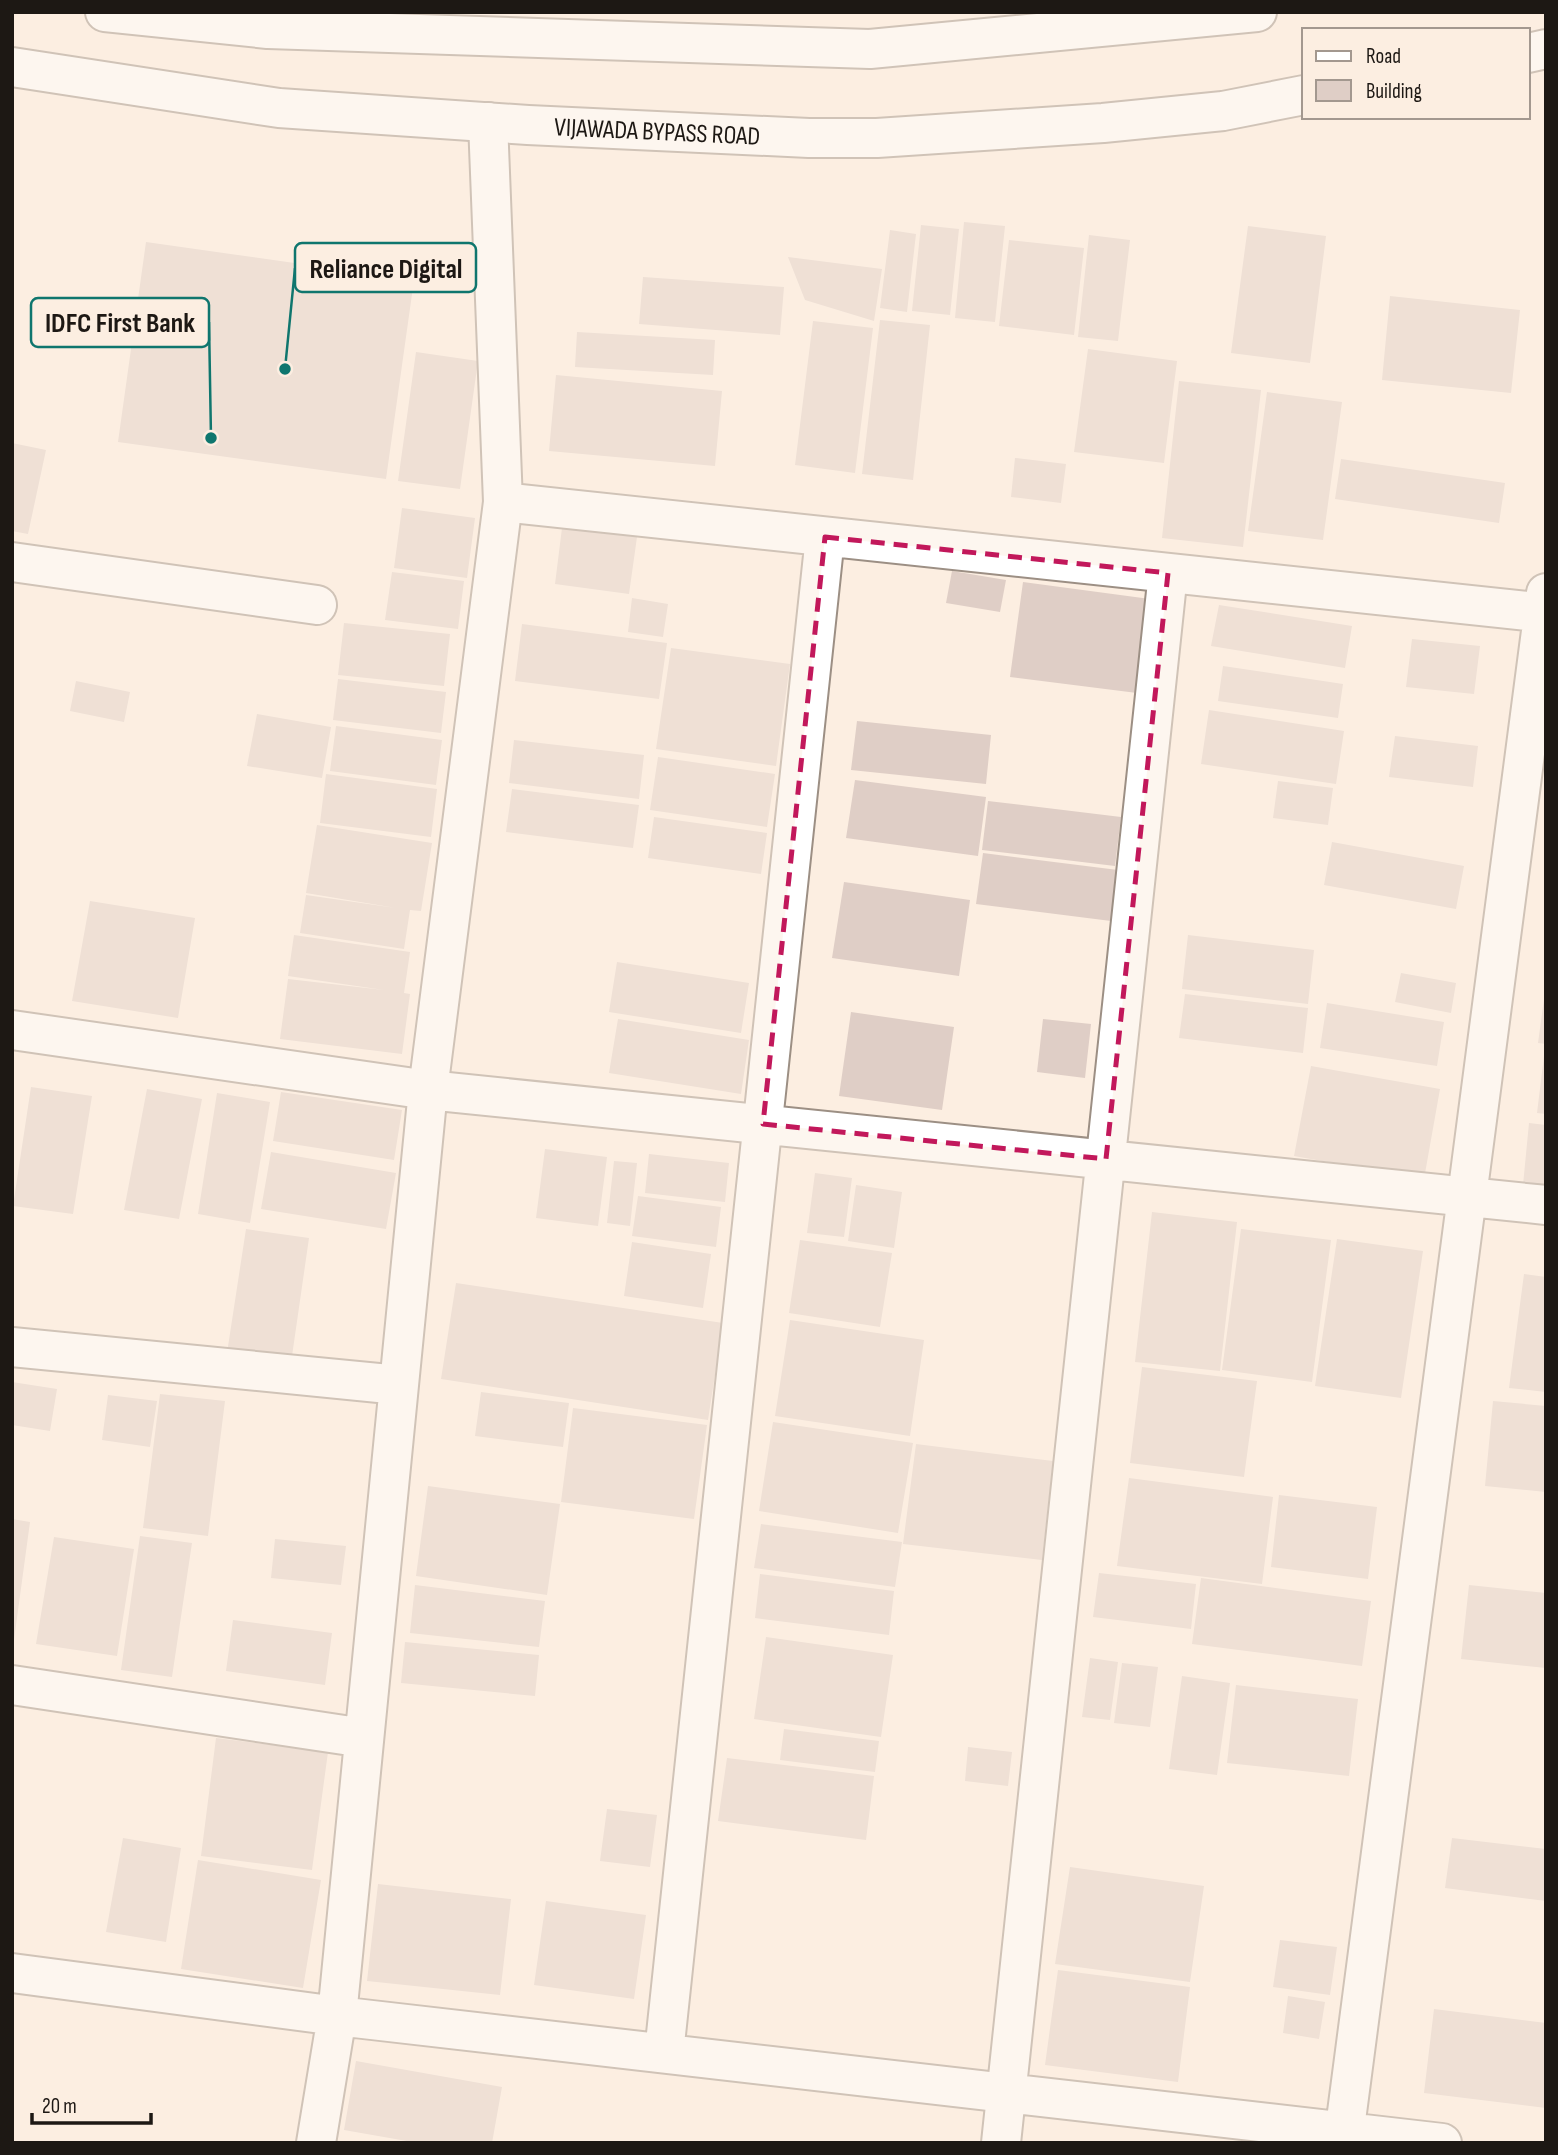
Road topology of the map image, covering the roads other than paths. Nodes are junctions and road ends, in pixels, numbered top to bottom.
1 (105, 12) edge
2 (1257, 12) edge
3 (1102, 20) edge
4 (270, 21) edge
5 (12, 66) edge
6 (1302, 95) edge
7 (488, 122) junction
8 (503, 502) junction
9 (825, 537) junction
10 (12, 562) edge
11 (1168, 573) junction
12 (317, 605) dead end
13 (1545, 606) edge
14 (12, 1030) edge
15 (428, 1090) junction
16 (763, 1124) junction
17 (1106, 1159) junction
18 (1467, 1196) junction
19 (1546, 1205) edge
20 (12, 1347) edge
21 (399, 1385) junction
22 (12, 1685) edge
23 (364, 1738) junction
24 (12, 1973) edge
25 (337, 2016) junction
26 (664, 2053) junction
27 (1007, 2093) junction
28 (1344, 2137) edge
29 (316, 2143) edge
30 (1001, 2143) edge
31 (1442, 2143) edge

1 - 4 street
2 - 3 street
3 - 4 street
5 - 7 street, VIJAWADA BYPASS ROAD
6 - 7 street, VIJAWADA BYPASS ROAD
7 - 8 street
8 - 9 street
8 - 15 street
9 - 11 street
9 - 16 street
10 - 12 street
11 - 13 street
11 - 17 street
13 - 18 street
14 - 15 street
15 - 16 street
15 - 21 street
16 - 17 street
16 - 26 street
17 - 18 street
17 - 27 street
18 - 19 street
18 - 28 street
20 - 21 street
21 - 23 street
22 - 23 street
23 - 25 street
24 - 25 street
25 - 26 street
25 - 29 street
26 - 27 street
27 - 28 street
27 - 30 street
28 - 31 street

